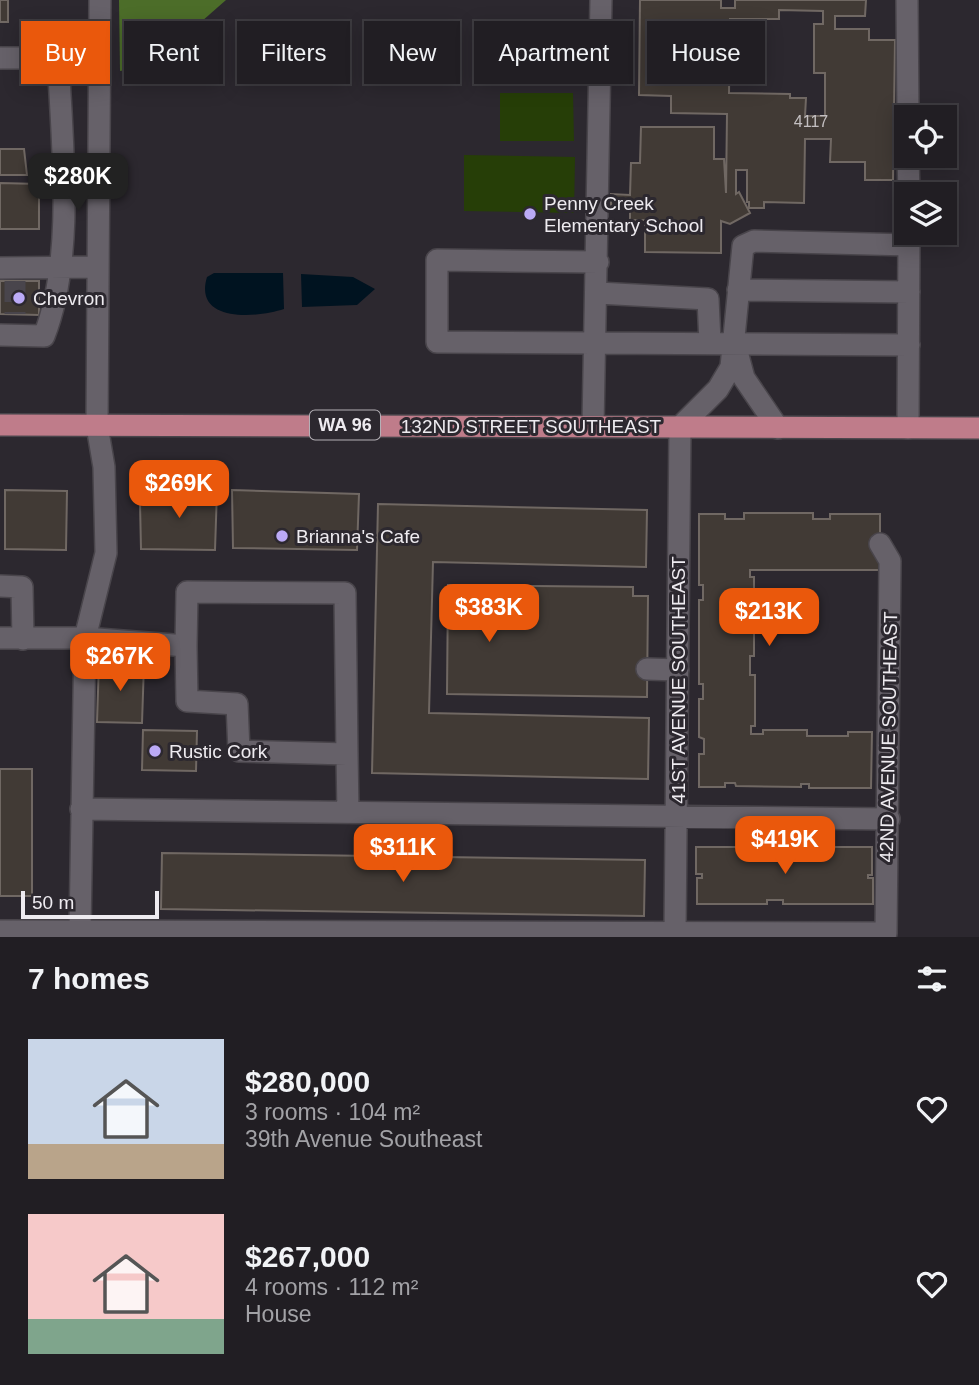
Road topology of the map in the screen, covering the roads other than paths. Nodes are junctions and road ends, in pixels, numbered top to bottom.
1 (100, 0) edge
2 (601, 0) edge
3 (906, 0) edge
4 (100, 21) edge
5 (0, 58) edge
6 (21, 58) edge
7 (59, 84) edge
8 (100, 84) edge
9 (908, 105) edge
10 (894, 239) edge
11 (909, 245) edge
12 (598, 262) junction
13 (98, 267) junction
14 (60, 269) junction
15 (10, 272) edge
16 (738, 282) junction
17 (909, 292) junction
18 (598, 293) junction
19 (10, 328) edge
20 (710, 342) junction
21 (736, 343) junction
22 (596, 344) junction
23 (909, 345) junction
24 (0, 425) edge
25 (97, 426) junction
26 (593, 426) junction
27 (680, 427) junction
28 (778, 428) junction
29 (908, 428) junction
30 (979, 429) edge
31 (880, 544) dead end
32 (0, 586) edge
33 (0, 638) edge
34 (85, 638) junction
35 (23, 639) junction
36 (186, 646) junction
37 (648, 669) dead end
38 (678, 670) junction
39 (347, 754) junction
40 (81, 808) junction
41 (348, 812) junction
42 (677, 816) junction
43 (889, 819) junction
44 (80, 930) junction
45 (0, 931) edge
46 (675, 932) junction

1 - 4 street
2 - 12 street
3 - 9 street
5 - 6 street
7 - 14 street
8 - 13 street
10 - 16 street
11 - 17 street
12 - 18 street
12 - 22 street
13 - 14 street
13 - 25 street
14 - 15 street
14 - 19 street
16 - 17 street
16 - 21 street
17 - 23 street
18 - 20 street
18 - 22 street
20 - 21 street
20 - 22 street
21 - 23 street
21 - 27 street
21 - 28 street
22 - 26 street
23 - 29 street
24 - 25 main road, 132ND STREET SOUTHEAST / WA 96
25 - 26 main road, 132ND STREET SOUTHEAST / WA 96
25 - 34 street
26 - 27 main road, 132ND STREET SOUTHEAST / WA 96
27 - 28 main road, 132ND STREET SOUTHEAST / WA 96
27 - 38 street, 41ST AVENUE SOUTHEAST
28 - 29 main road, 132ND STREET SOUTHEAST / WA 96
29 - 30 main road, 132ND STREET SOUTHEAST / WA 96
31 - 43 street, 42ND AVENUE SOUTHEAST
32 - 35 street
33 - 35 street
34 - 35 street
34 - 36 street
34 - 40 street
36 - 39 street
36 - 39 street
37 - 38 street
38 - 42 street, 41ST AVENUE SOUTHEAST
39 - 41 street
40 - 41 street
40 - 44 street
41 - 42 street
42 - 43 street
42 - 46 street, 41ST AVENUE SOUTHEAST
43 - 46 street, 42ND AVENUE SOUTHEAST
44 - 45 street
44 - 46 street

